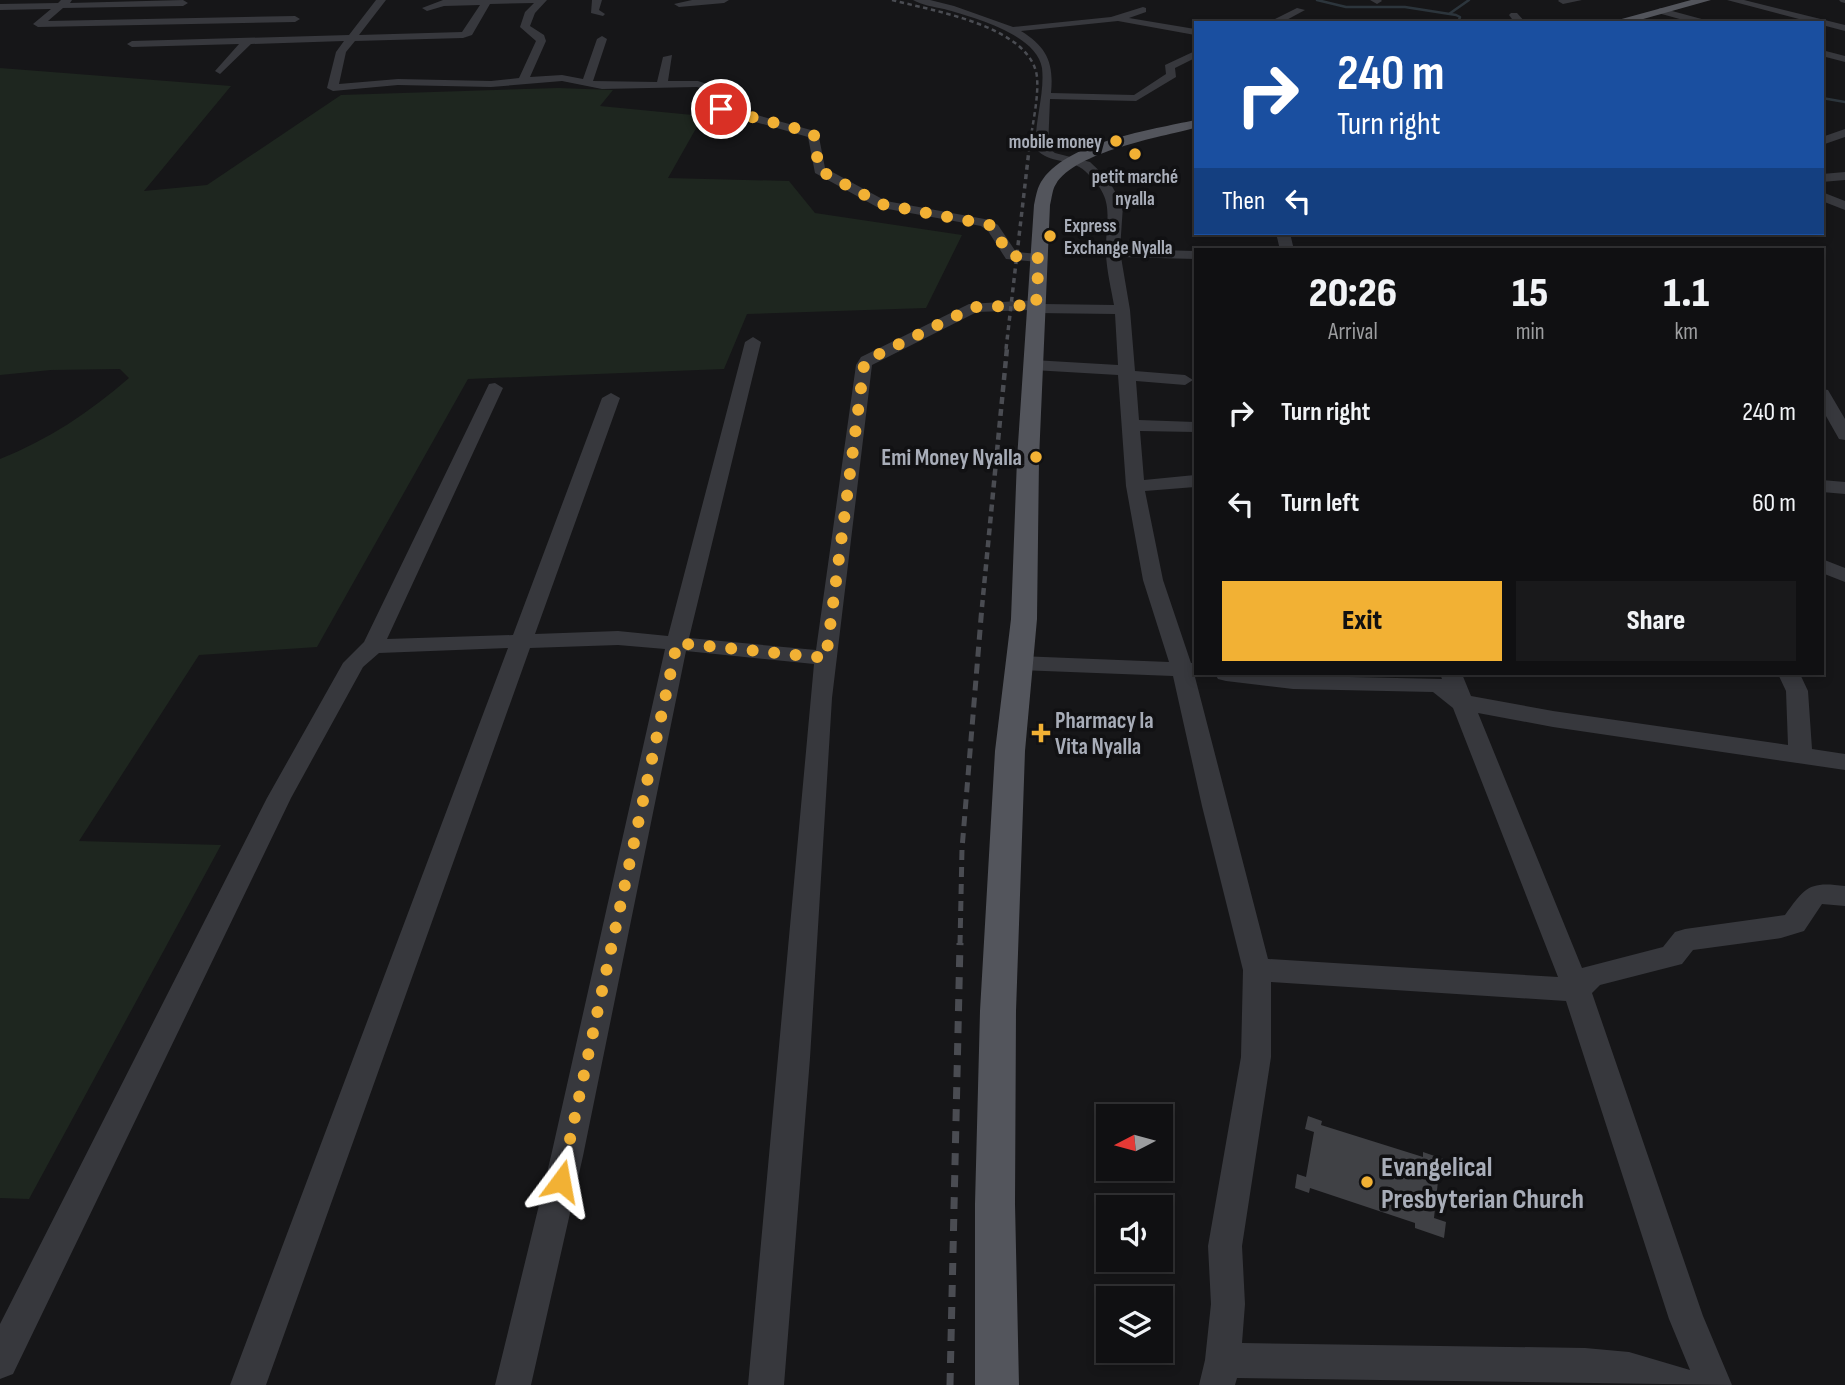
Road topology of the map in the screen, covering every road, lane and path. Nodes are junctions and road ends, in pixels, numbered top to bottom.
1 (381, 0) edge
2 (488, 0) edge
3 (533, 0) edge
4 (542, 0) edge
5 (597, 0) edge
6 (724, 0) edge
7 (918, 0) edge
8 (1577, 0) edge
9 (1686, 0) edge
10 (1705, 0) edge
11 (1732, 0) edge
12 (185, 1) edge
13 (1563, 1) edge
14 (126, 3) edge
15 (62, 4) edge
16 (430, 4) edge
17 (679, 4) dead end
18 (0, 7) edge
19 (1143, 10) dead end
20 (1300, 10) dead end
21 (1661, 11) junction
22 (600, 14) dead end
23 (1117, 19) junction
24 (1276, 21) edge
25 (1604, 21) edge
26 (1620, 21) edge
27 (1698, 21) edge
28 (1817, 21) edge
29 (159, 22) junction
30 (1824, 23) edge
31 (413, 28) junction
32 (1845, 28) edge
33 (1012, 30) junction
34 (1194, 32) edge
35 (352, 39) junction
36 (602, 39) dead end
37 (278, 41) junction
38 (247, 42) junction
39 (1824, 54) edge
40 (1194, 55) edge
41 (668, 57) dead end
42 (1845, 59) edge
43 (220, 71) dead end
44 (523, 81) junction
45 (587, 83) junction
46 (662, 85) junction
47 (1045, 96) junction
48 (1194, 122) edge
49 (1845, 133) edge
50 (1824, 140) edge
51 (1109, 144) junction
52 (1051, 156) junction
53 (1075, 162) junction
54 (1845, 176) edge
55 (1824, 178) edge
56 (1048, 182) junction
57 (1113, 253) junction
58 (1194, 255) edge
59 (1039, 258) junction
60 (1036, 307) junction
61 (1122, 310) junction
62 (753, 342) dead end
63 (1033, 365) junction
64 (1127, 373) junction
65 (1185, 380) dead end
66 (495, 388) dead end
67 (611, 398) dead end
68 (1824, 398) edge
69 (1131, 425) junction
70 (1194, 427) edge
71 (1845, 435) edge
72 (1194, 481) edge
73 (1135, 486) junction
74 (1824, 486) edge
75 (1845, 488) edge
76 (1824, 566) edge
77 (1845, 576) edge
78 (522, 639) junction
79 (677, 643) junction
80 (373, 646) junction
81 (826, 658) junction
82 (1019, 663) junction
83 (1189, 669) edge
84 (1242, 675) edge
85 (1451, 675) edge
86 (1789, 675) edge
87 (1292, 678) edge
88 (1460, 702) junction
89 (1801, 755) junction
90 (1845, 762) edge
91 (1845, 896) edge
92 (1257, 970) junction
93 (1577, 990) junction
94 (0, 1361) edge
95 (1220, 1373) edge
96 (248, 1385) edge
97 (513, 1385) edge
98 (766, 1385) edge
99 (997, 1385) edge
100 (1683, 1385) edge
101 (1714, 1385) edge

1 - 35 street
2 - 3 street
2 - 16 street
2 - 31 street
4 - 44 street
5 - 22 street
6 - 17 street
7 - 33 street
8 - 13 street
9 - 25 main road
10 - 21 main road
11 - 28 street
12 - 14 street
12 - 29 street
14 - 15 street
15 - 18 street
15 - 29 street
16 - 31 street
19 - 23 street
20 - 24 street
21 - 26 main road
21 - 27 street
23 - 33 street
23 - 34 street
29 - 37 street
29 - 38 street
30 - 32 street
31 - 35 street
33 - 47 street
35 - 37 street
35 - 44 street
36 - 45 street
37 - 38 street
38 - 43 street
39 - 42 street
40 - 47 street
41 - 46 street
44 - 45 street
45 - 46 street
46 - 59 street
47 - 52 street
48 - 51 main road
49 - 50 street
51 - 52 main road
51 - 53 main road
52 - 53 street
52 - 56 main road
53 - 56 main road
53 - 57 street
54 - 55 street
56 - 59 main road
57 - 58 street
57 - 61 street
59 - 60 main road
60 - 61 street
60 - 63 main road
60 - 81 street
61 - 64 street
62 - 79 street
63 - 64 street
63 - 82 main road
64 - 65 street
64 - 69 street
66 - 80 street
67 - 78 street
68 - 71 street
69 - 70 street
69 - 73 street
72 - 73 street
73 - 83 street
74 - 75 street
76 - 77 street
78 - 79 street
78 - 80 street
78 - 96 street
79 - 81 street
79 - 97 street
80 - 94 street
81 - 98 street
82 - 83 street
82 - 99 main road
83 - 92 street
84 - 87 street
85 - 88 street
86 - 89 street
87 - 88 street
88 - 89 street
88 - 93 street
89 - 90 street
91 - 93 street
92 - 93 street
92 - 95 street
93 - 101 street
95 - 100 street

